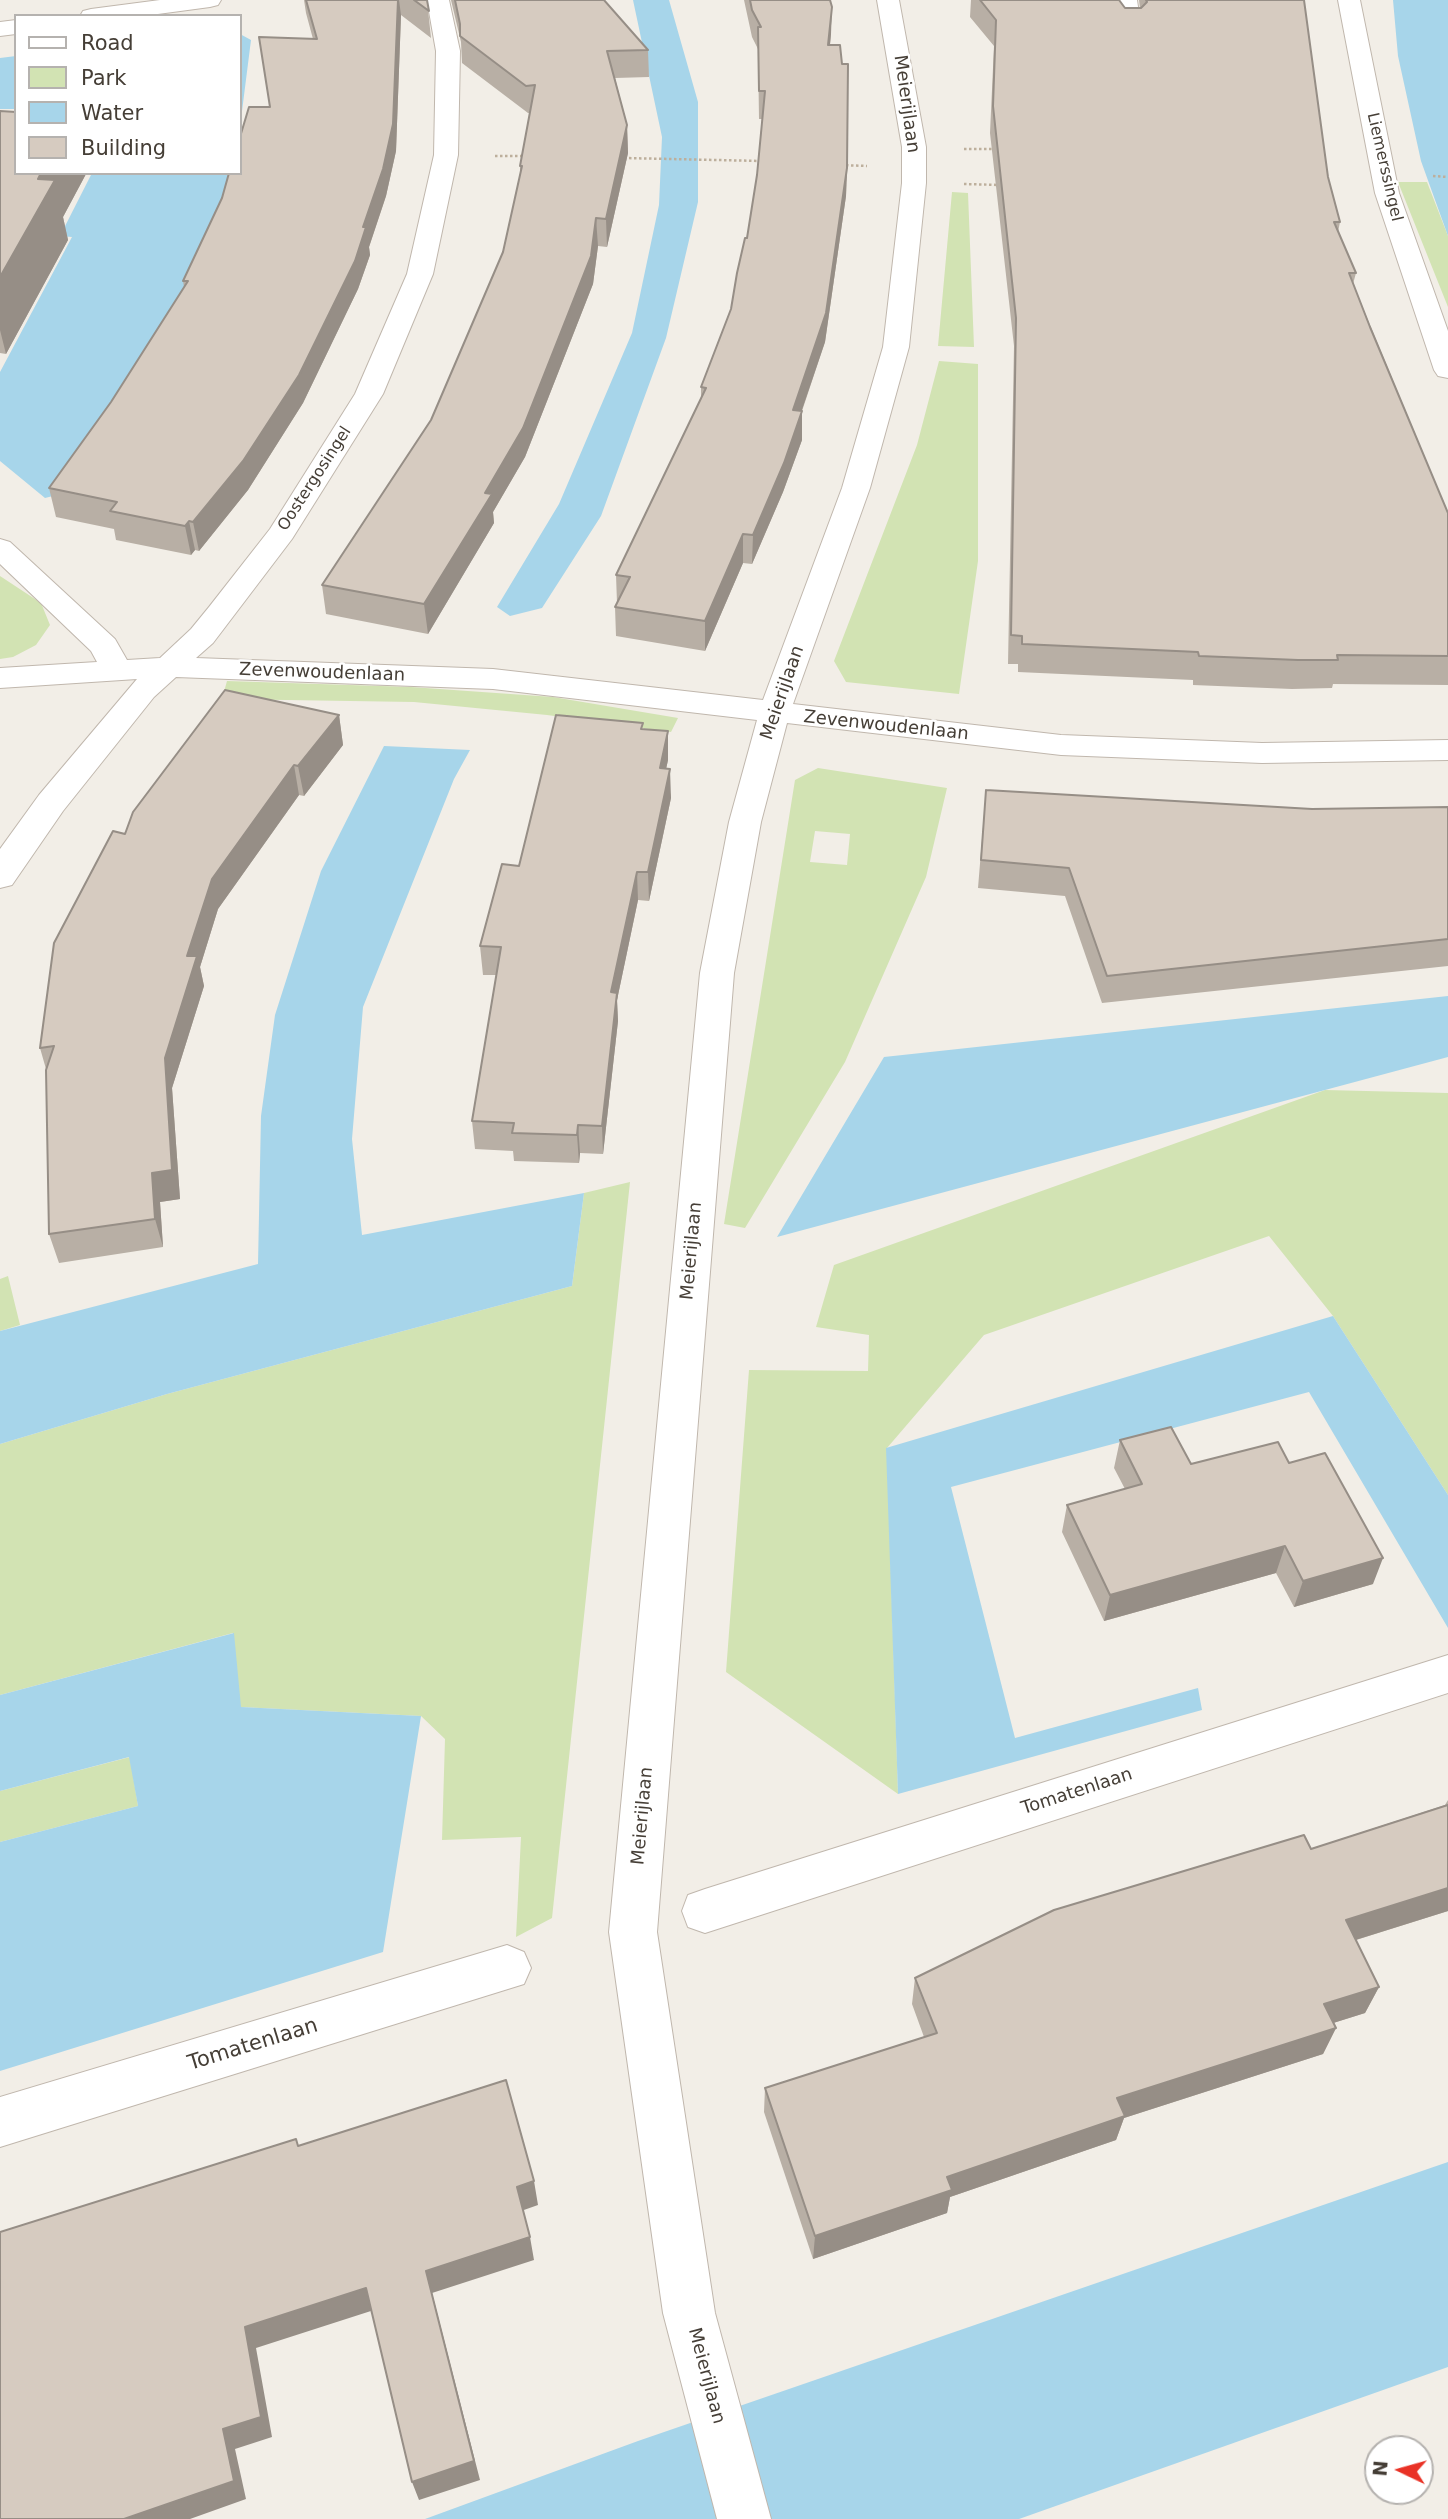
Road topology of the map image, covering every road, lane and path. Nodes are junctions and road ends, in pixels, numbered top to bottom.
1 (210, 0) edge
2 (438, 0) edge
3 (888, 0) edge
4 (1126, 0) edge
5 (1349, 0) edge
6 (118, 6) edge
7 (96, 14) edge
8 (1130, 27) edge
9 (998, 149) edge
10 (638, 158) dead end
11 (762, 162) edge
12 (831, 164) edge
13 (914, 166) junction
14 (1012, 185) edge
15 (1448, 370) edge
16 (0, 548) edge
17 (168, 667) junction
18 (116, 670) junction
19 (0, 678) edge
20 (774, 714) junction
21 (1448, 750) edge
22 (0, 877) edge
23 (1448, 1674) edge
24 (705, 1911) dead end
25 (507, 1968) dead end
26 (0, 2122) edge
27 (744, 2519) edge

1 - 6 street
2 - 17 street, Oostergosingel
3 - 13 street, Meierijlaan
4 - 8 street
5 - 15 street, Liemerssingel
6 - 7 street
9 - 13 path
10 - 11 path
12 - 13 path
13 - 14 path
13 - 20 street, Meierijlaan
16 - 18 street
17 - 18 street, Zevenwoudenlaan
17 - 20 street, Zevenwoudenlaan
17 - 22 street, Oostergosingel
18 - 19 street, Zevenwoudenlaan
20 - 21 street, Zevenwoudenlaan
20 - 27 street, Meierijlaan
23 - 24 street, Tomatenlaan
25 - 26 street, Tomatenlaan

